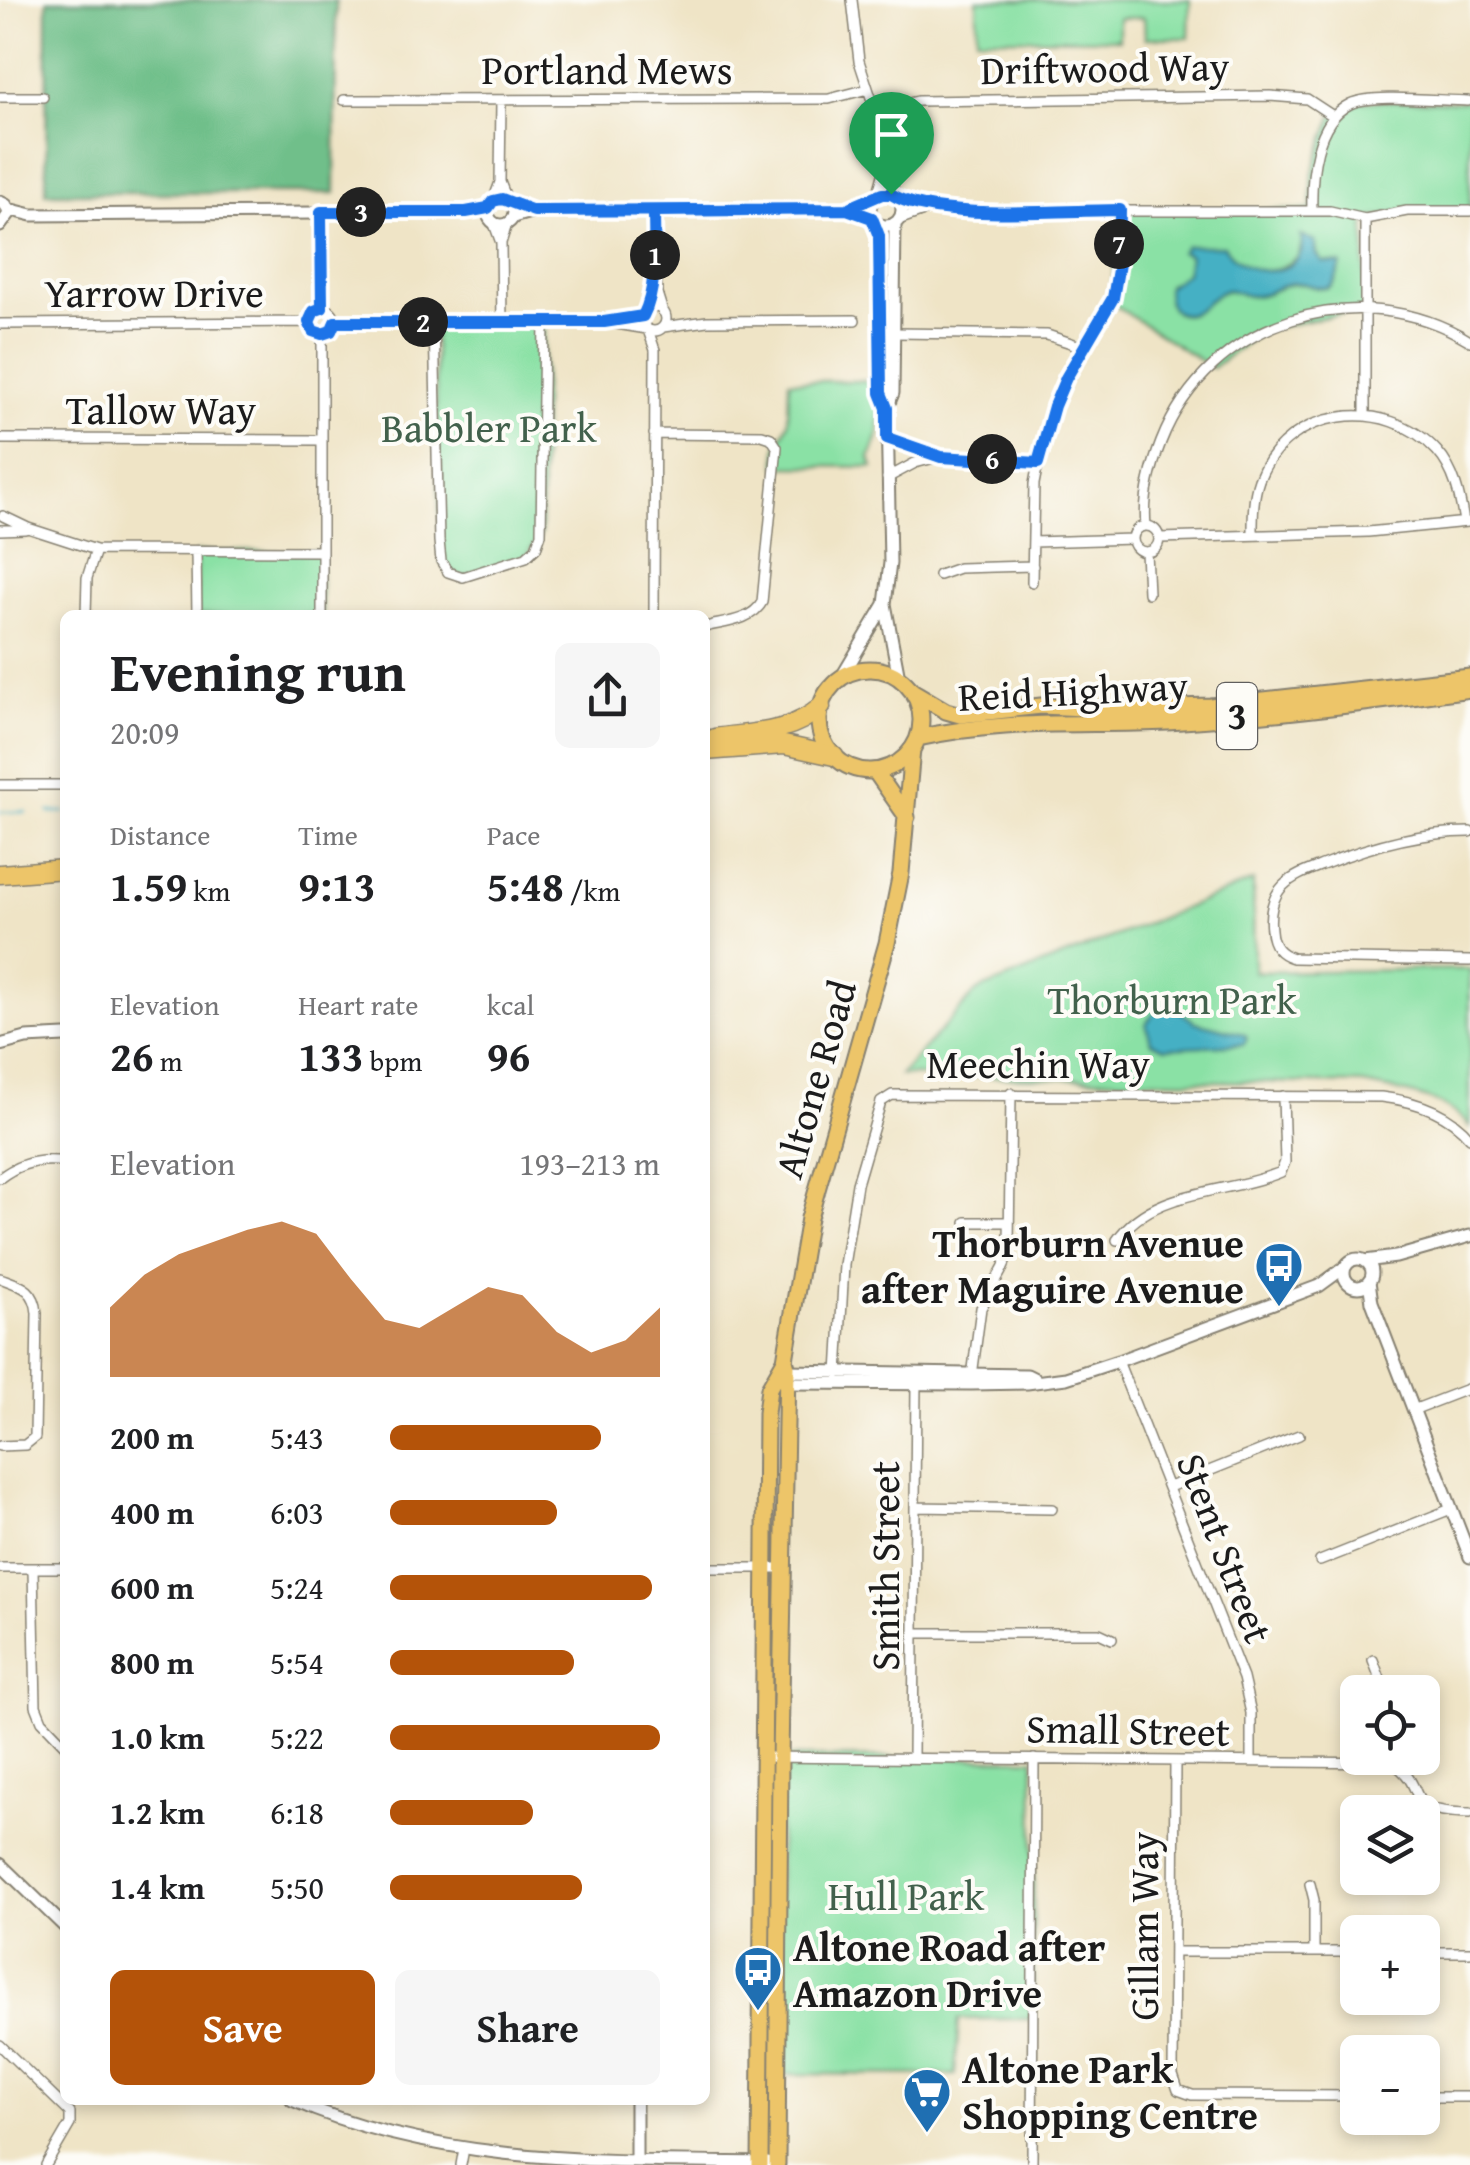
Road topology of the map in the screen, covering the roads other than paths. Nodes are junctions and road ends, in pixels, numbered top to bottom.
1 (852, 0) edge
2 (868, 89) junction
3 (0, 97) edge
4 (43, 97) dead end
5 (344, 100) dead end
6 (501, 100) junction
7 (1468, 101) edge
8 (874, 111) junction
9 (1333, 116) junction
10 (887, 157) junction
11 (876, 198) junction
12 (898, 199) junction
13 (932, 208) junction
14 (847, 209) junction
15 (1120, 210) junction
16 (1312, 210) junction
17 (654, 211) junction
18 (1470, 211) edge
19 (321, 212) junction
20 (500, 212) junction
21 (2, 215) edge
22 (874, 219) junction
23 (1365, 219) junction
24 (897, 222) junction
25 (656, 253) junction
26 (322, 308) junction
27 (1365, 309) junction
28 (664, 312) junction
29 (644, 313) junction
30 (854, 320) dead end
31 (706, 321) junction
32 (309, 322) junction
33 (335, 322) junction
34 (434, 322) junction
35 (502, 322) junction
36 (544, 322) junction
37 (604, 322) junction
38 (0, 324) edge
39 (662, 328) junction
40 (648, 329) junction
41 (894, 333) junction
42 (322, 334) junction
43 (1470, 341) edge
44 (1083, 347) junction
45 (655, 350) junction
46 (887, 408) junction
47 (1365, 415) junction
48 (654, 434) junction
49 (887, 438) junction
50 (0, 440) edge
51 (322, 440) junction
52 (941, 457) junction
53 (1038, 463) junction
54 (887, 478) junction
55 (1, 512) edge
56 (1467, 522) edge
57 (1146, 525) junction
58 (28, 528) junction
59 (0, 529) edge
60 (1253, 534) junction
61 (1160, 538) junction
62 (1133, 540) junction
63 (1033, 542) junction
64 (96, 550) junction
65 (320, 551) junction
66 (196, 552) junction
67 (1146, 552) junction
68 (1032, 566) junction
69 (939, 575) dead end
70 (1032, 582) dead end
71 (1148, 594) dead end
72 (886, 604) junction
73 (86, 610) edge
74 (196, 610) edge
75 (322, 610) edge
76 (654, 610) edge
77 (710, 626) edge
78 (1470, 677) edge
79 (841, 678) junction
80 (900, 678) junction
81 (1470, 689) edge
82 (912, 691) junction
83 (821, 707) junction
84 (710, 738) edge
85 (915, 744) junction
86 (710, 751) edge
87 (834, 756) junction
88 (874, 770) junction
89 (60, 785) edge
90 (0, 786) edge
91 (907, 816) junction
92 (1470, 832) edge
93 (60, 869) edge
94 (0, 874) edge
95 (60, 880) edge
96 (0, 884) edge
97 (1470, 961) edge
98 (60, 1036) edge
99 (0, 1045) edge
100 (1012, 1093) junction
101 (1282, 1096) junction
102 (1470, 1138) edge
103 (60, 1162) edge
104 (0, 1178) edge
105 (966, 1222) dead end
106 (1009, 1222) junction
107 (1470, 1236) edge
108 (1116, 1240) dead end
109 (1396, 1257) junction
110 (1364, 1260) junction
111 (1345, 1267) junction
112 (0, 1278) edge
113 (1362, 1282) junction
114 (1319, 1286) junction
115 (1118, 1361) junction
116 (786, 1371) junction
117 (838, 1377) junction
118 (916, 1378) junction
119 (972, 1379) junction
120 (1470, 1388) edge
121 (1412, 1410) junction
122 (1299, 1435) dead end
123 (0, 1446) edge
124 (1170, 1487) junction
125 (916, 1507) junction
126 (1052, 1509) dead end
127 (1451, 1510) junction
128 (1470, 1557) edge
129 (1320, 1561) dead end
130 (0, 1568) edge
131 (60, 1568) edge
132 (710, 1568) edge
133 (763, 1568) junction
134 (782, 1568) junction
135 (33, 1569) junction
136 (914, 1632) junction
137 (1112, 1639) dead end
138 (1373, 1660) dead end
139 (1379, 1675) edge
140 (60, 1739) edge
141 (762, 1757) junction
142 (780, 1757) junction
143 (914, 1758) junction
144 (1034, 1759) junction
145 (1175, 1760) junction
146 (1251, 1761) junction
147 (1340, 1761) edge
148 (1405, 1775) edge
149 (1470, 1813) edge
150 (0, 1864) edge
151 (1310, 1884) dead end
152 (60, 1921) edge
153 (1174, 1952) junction
154 (1314, 1952) junction
155 (1340, 1952) edge
156 (1440, 1952) edge
157 (1470, 1952) edge
158 (0, 2045) edge
159 (1340, 2096) edge
160 (1440, 2097) edge
161 (1470, 2097) edge
162 (60, 2103) edge
163 (62, 2105) edge
164 (305, 2105) edge
165 (636, 2105) edge
166 (462, 2160) edge
167 (636, 2161) junction
168 (769, 2164) edge
169 (46, 2165) edge
170 (1032, 2165) edge

1 - 2 street
2 - 6 street, Portland Mews
2 - 8 street
3 - 4 street
5 - 6 street, Portland Mews
6 - 20 street
7 - 9 street
8 - 9 street, Driftwood Way
8 - 10 street
9 - 16 street
10 - 11 street
10 - 12 street
11 - 12 street
11 - 14 street
11 - 22 street
12 - 13 street
12 - 24 street
13 - 15 street
13 - 24 street
14 - 17 street
14 - 22 street
15 - 16 street
15 - 44 street
16 - 23 street
17 - 20 street
17 - 25 street
18 - 23 street
19 - 20 street
19 - 21 street
19 - 26 street
20 - 35 street
22 - 24 street
22 - 46 street
23 - 27 street
24 - 41 street
25 - 28 street
25 - 29 street
26 - 32 street
26 - 33 street
27 - 43 street
27 - 47 street
27 - 57 street
28 - 29 street
28 - 31 street
28 - 39 street
29 - 37 street
29 - 40 street
30 - 31 street
31 - 39 street
32 - 38 street, Yarrow Drive
32 - 42 street
33 - 34 street
33 - 42 street
34 - 35 street
34 - 36 street
35 - 36 street
36 - 37 street
37 - 40 street
39 - 40 street
39 - 45 street
40 - 45 street
41 - 44 street
41 - 46 street
42 - 51 street
44 - 53 street
45 - 48 street
46 - 49 street
47 - 56 street
47 - 60 street
48 - 76 street
48 - 77 street
49 - 52 street
49 - 54 street
50 - 51 street, Tallow Way
51 - 65 street
52 - 53 street
52 - 54 street
53 - 63 street
54 - 72 street
55 - 58 street
55 - 59 street
56 - 60 street
57 - 61 street
57 - 62 street
58 - 59 street
58 - 64 street
60 - 61 street
61 - 67 street
62 - 63 street
62 - 67 street
63 - 68 street
64 - 66 street
64 - 73 street
65 - 66 street
65 - 75 street
66 - 74 street
67 - 71 street
68 - 69 street
68 - 70 street
72 - 79 street
72 - 80 street
78 - 82 main road, Reid Highway / 3
79 - 80 main road
79 - 83 main road
80 - 82 main road
81 - 85 main road, Reid Highway / 3
82 - 85 main road
83 - 84 highway
83 - 87 main road
85 - 88 main road
85 - 91 main road, Altone Road
86 - 87 highway
87 - 88 main road
88 - 91 main road
89 - 90 street
91 - 116 main road, Altone Road
92 - 97 street
93 - 94 highway
95 - 96 highway
98 - 99 street
100 - 101 street, Meechin Way
100 - 106 street
100 - 117 street, Meechin Way
101 - 102 street, Meechin Way
101 - 108 street
103 - 104 street
105 - 106 street
106 - 119 street
107 - 109 street
109 - 110 street
109 - 113 street
110 - 111 street
110 - 113 street
111 - 113 street
111 - 114 street
112 - 123 street
113 - 114 street
113 - 121 street
114 - 115 street
115 - 119 street
115 - 124 street, Stent Street
116 - 117 street
116 - 133 main road, Altone Road
116 - 134 main road, Altone Road
117 - 118 street
118 - 119 street
118 - 125 street, Smith Street
120 - 121 street
121 - 127 street
122 - 124 street
124 - 146 street, Stent Street
125 - 126 street
125 - 136 street, Smith Street
127 - 128 street
127 - 129 street
130 - 135 street
131 - 135 street
132 - 133 street
133 - 134 street
133 - 141 main road, Altone Road
134 - 142 main road, Altone Road
135 - 140 street
136 - 137 street
136 - 143 street, Smith Street
138 - 139 street
141 - 142 street, Small Street
141 - 168 main road, Altone Road
142 - 143 street, Small Street
142 - 168 main road, Altone Road
143 - 144 street, Small Street
144 - 145 street, Small Street
144 - 170 street
145 - 146 street, Small Street
145 - 153 street, Gillam Way
146 - 147 street, Small Street
148 - 149 street, Small Street
150 - 152 street
151 - 154 street
153 - 154 street
153 - 159 street, Gillam Way
154 - 155 street
156 - 157 street
158 - 162 street
160 - 161 street
163 - 169 street
164 - 166 street
165 - 167 street
166 - 167 street
167 - 168 street

